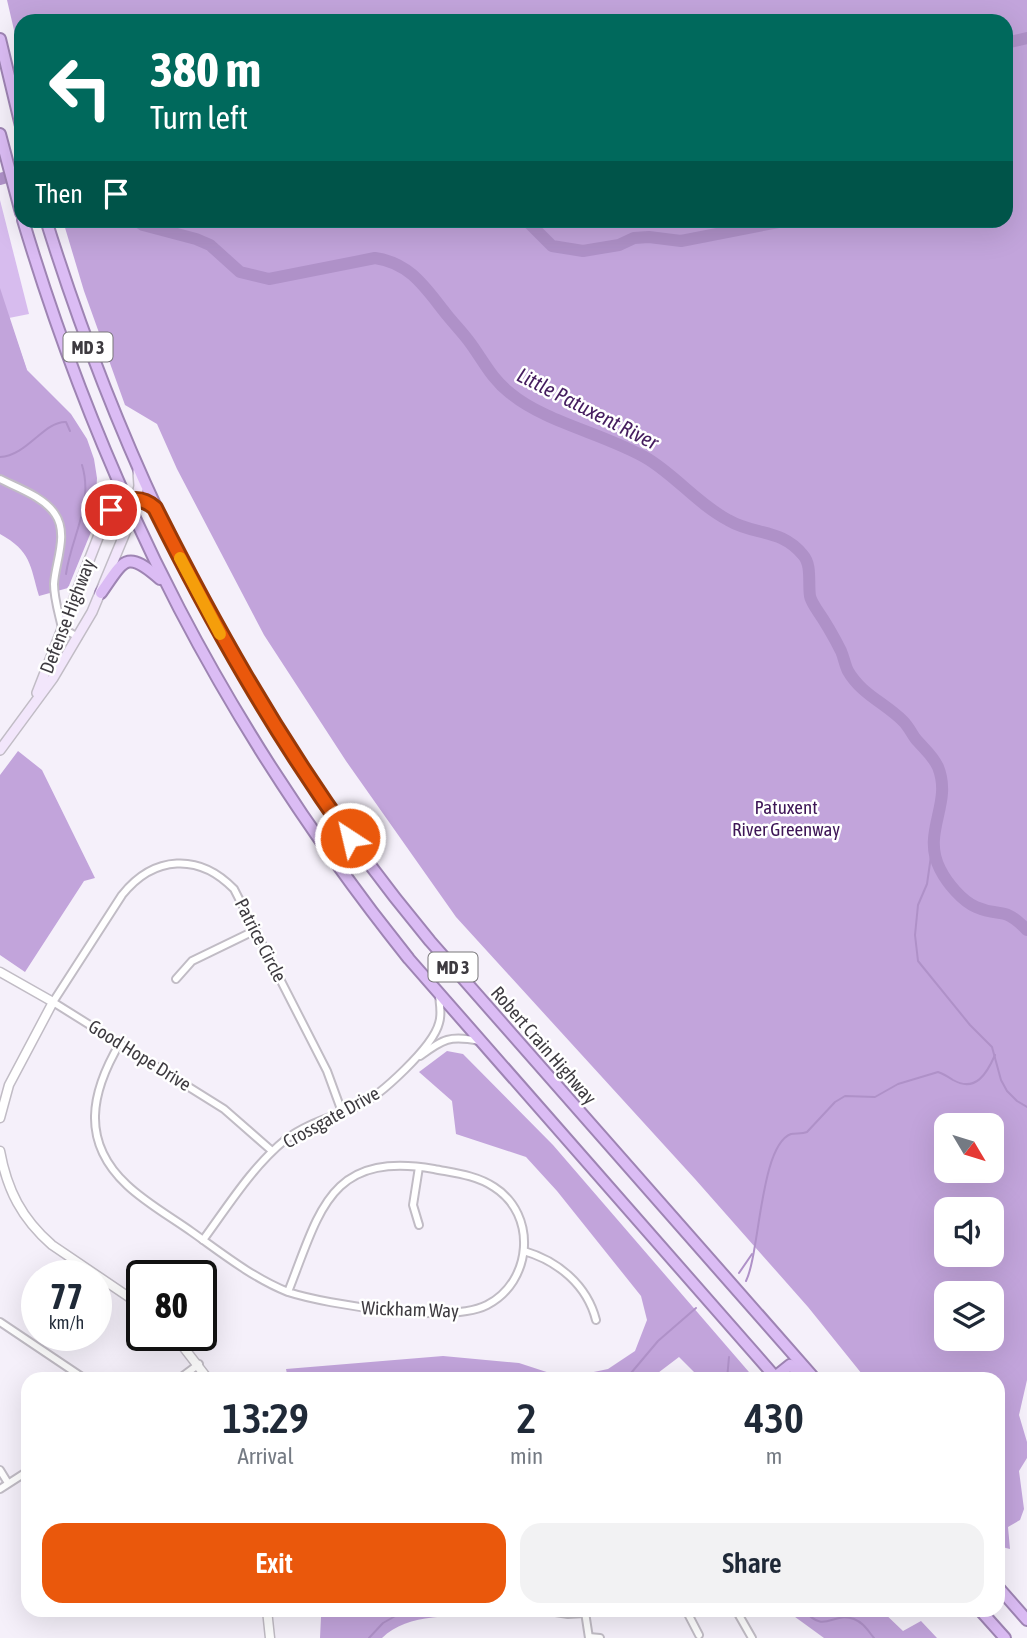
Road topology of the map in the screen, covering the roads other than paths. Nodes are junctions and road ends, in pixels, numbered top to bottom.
1 (0, 39) edge
2 (14, 97) edge
3 (1, 137) edge
4 (14, 187) edge
5 (25, 228) edge
6 (49, 228) edge
7 (138, 470) junction
8 (0, 479) edge
9 (138, 498) junction
10 (126, 501) junction
11 (155, 508) junction
12 (132, 516) junction
13 (165, 583) junction
14 (101, 593) junction
15 (62, 628) junction
16 (78, 637) junction
17 (35, 701) junction
18 (0, 750) edge
19 (256, 930) junction
20 (0, 972) edge
21 (176, 979) dead end
22 (438, 994) junction
23 (53, 1002) junction
24 (479, 1041) junction
25 (120, 1043) junction
26 (410, 1063) junction
27 (342, 1112) junction
28 (0, 1118) edge
29 (0, 1151) edge
30 (272, 1151) junction
31 (419, 1167) junction
32 (2, 1174) edge
33 (419, 1225) dead end
34 (203, 1240) junction
35 (524, 1251) junction
36 (288, 1292) junction
37 (126, 1295) edge
38 (596, 1320) dead end
39 (0, 1322) edge
40 (188, 1351) edge
41 (199, 1364) junction
42 (75, 1372) edge
43 (188, 1372) edge
44 (204, 1372) edge
45 (771, 1372) edge
46 (782, 1372) edge
47 (798, 1372) edge
48 (809, 1372) edge
49 (0, 1470) edge
50 (21, 1475) edge
51 (8, 1483) junction
52 (0, 1489) edge
53 (1005, 1595) edge
54 (268, 1617) edge
55 (586, 1617) edge
56 (690, 1617) edge
57 (740, 1617) edge
58 (986, 1617) edge
59 (1027, 1620) edge
60 (699, 1635) dead end
61 (270, 1638) edge
62 (589, 1638) edge
63 (600, 1638) edge
64 (752, 1638) edge
65 (1005, 1638) edge

1 - 2 highway
3 - 4 highway
5 - 10 highway, MD 3
6 - 7 highway, Robert Crain Highway / MD 3
7 - 9 main road, Defense Highway
7 - 11 highway, Robert Crain Highway / MD 3
8 - 15 street
9 - 10 highway
9 - 11 highway
9 - 12 main road, Defense Highway
10 - 12 highway, MD 3
10 - 15 main road, Defense Highway
11 - 48 highway, Robert Crain Highway / MD 3
12 - 13 highway, MD 3
12 - 14 main road, Defense Highway
13 - 14 highway
13 - 22 highway, MD 3
14 - 16 main road, Defense Highway
15 - 16 street
15 - 17 main road, Defense Highway
16 - 17 main road, Defense Highway
17 - 18 main road, Defense Highway
19 - 21 street
19 - 23 street, Patrice Circle
19 - 27 street, Patrice Circle
20 - 23 street, Good Hope Drive
22 - 24 highway, MD 3
22 - 26 street, Crossgate Drive
23 - 25 street, Good Hope Drive
23 - 28 street
24 - 26 street, Crossgate Drive
24 - 45 highway, MD 3
25 - 30 street, Good Hope Drive
25 - 34 street, Wickham Way
26 - 27 street, Crossgate Drive
27 - 30 street, Crossgate Drive
29 - 32 street
30 - 34 street, Crossgate Drive
31 - 33 street
31 - 35 street
31 - 36 street
32 - 37 street
34 - 36 street, Wickham Way
35 - 36 street, Wickham Way
35 - 38 street
39 - 42 street
40 - 41 street
41 - 43 street
41 - 44 street
46 - 47 highway
49 - 51 street
50 - 51 street
51 - 52 street
53 - 59 highway
54 - 61 street
55 - 62 street
56 - 60 street
57 - 64 street
58 - 65 highway
62 - 63 street

